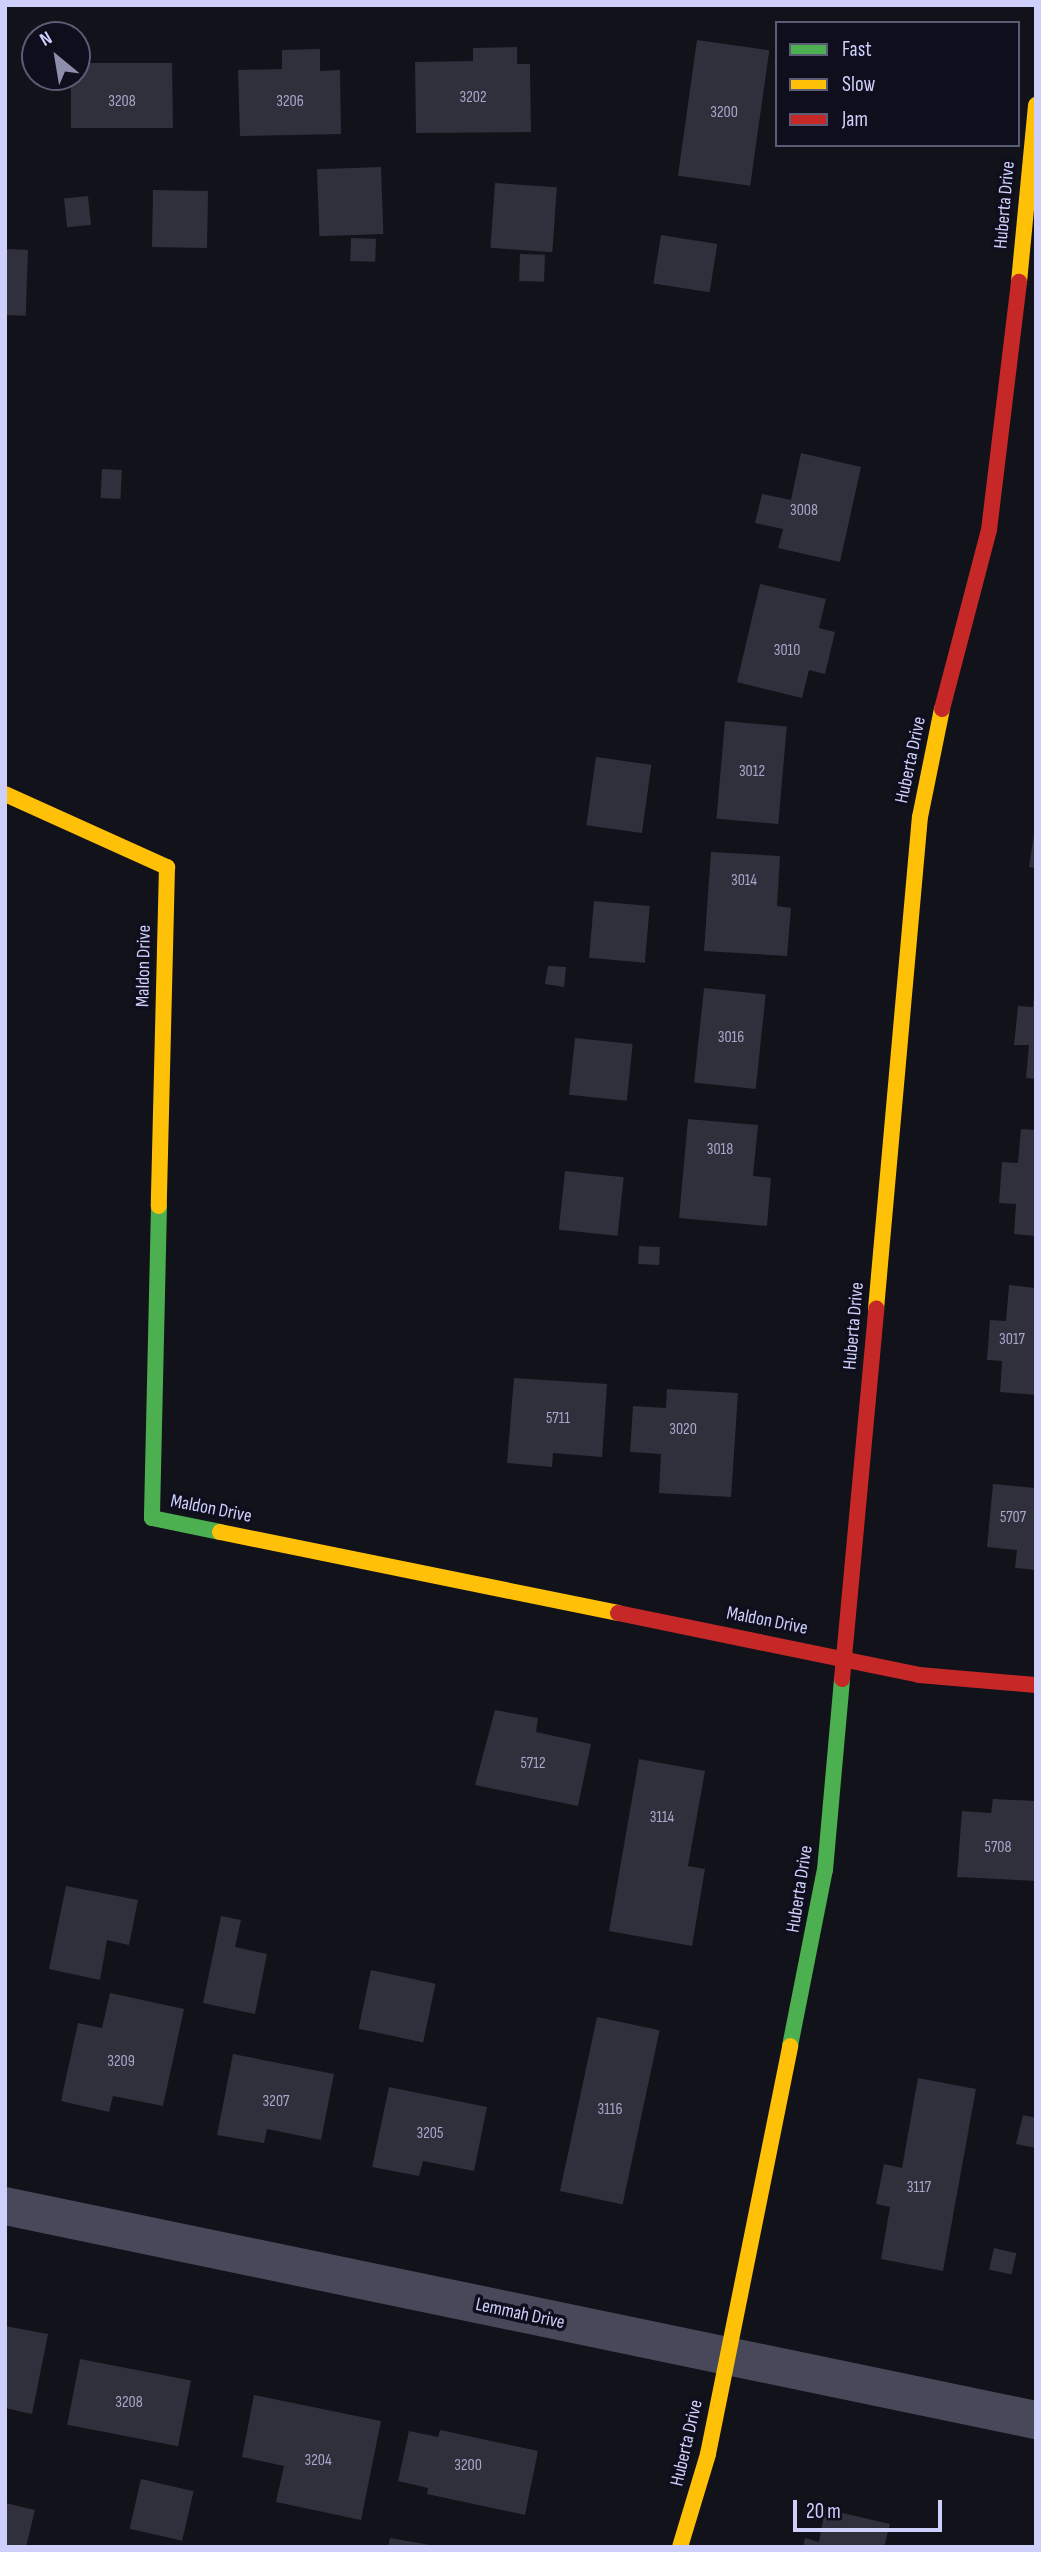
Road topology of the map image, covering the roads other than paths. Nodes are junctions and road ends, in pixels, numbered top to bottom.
1 (1036, 105) edge
2 (5, 794) edge
3 (846, 1658) junction
4 (1036, 1685) edge
5 (5, 2206) edge
6 (727, 2357) junction
7 (1036, 2420) edge
8 (680, 2547) edge

1 - 3 street, Huberta Drive
2 - 3 street, Maldon Drive
3 - 4 street, Maldon Drive
3 - 6 street, Huberta Drive
5 - 6 street, Lemmah Drive
6 - 7 street, Lemmah Drive
6 - 8 street, Huberta Drive

